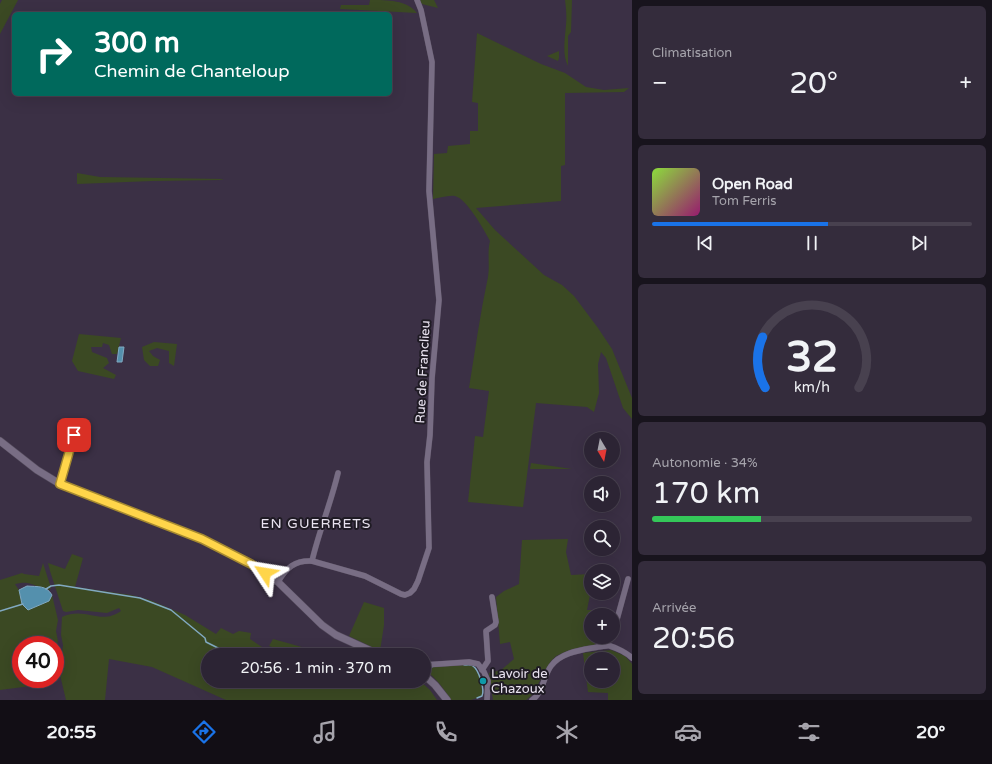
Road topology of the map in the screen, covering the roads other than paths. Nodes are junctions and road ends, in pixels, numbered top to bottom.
1 (415, 1) edge
2 (74, 435) dead end
3 (0, 441) edge
4 (338, 473) dead end
5 (60, 484) junction
6 (312, 561) junction
7 (628, 579) dead end
8 (278, 582) junction
9 (492, 597) dead end
10 (620, 608) edge
11 (609, 646) joint
12 (365, 648) edge
13 (632, 658) edge
14 (431, 664) edge
15 (482, 670) junction
16 (431, 681) edge
17 (444, 698) edge
18 (487, 700) edge
19 (532, 700) edge

1 - 6 street, Rue de Franclieu
2 - 5 street
3 - 5 street
4 - 6 street
5 - 8 street
6 - 8 street, Rue de Franclieu
7 - 10 street
8 - 12 street
9 - 15 street
11 - 13 street
11 - 19 street
14 - 15 street
15 - 18 street
16 - 17 street

